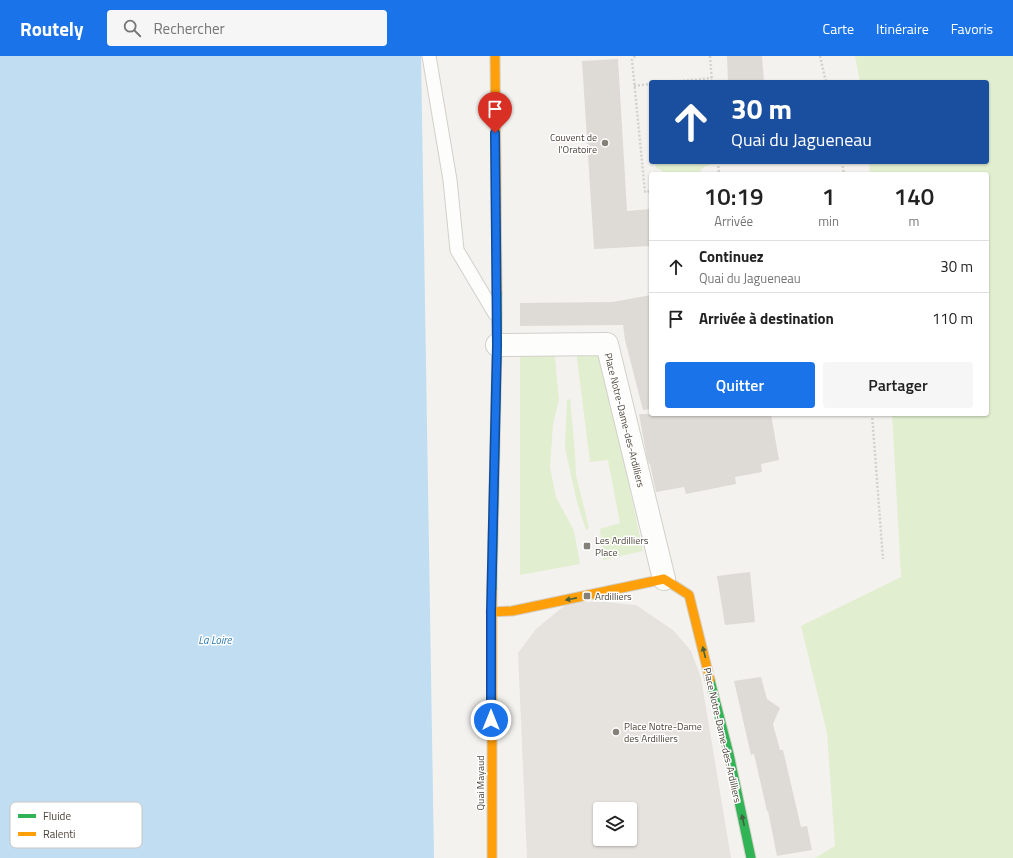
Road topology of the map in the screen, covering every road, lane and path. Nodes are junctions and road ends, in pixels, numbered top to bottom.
1 (429, 56) edge
2 (495, 56) edge
3 (635, 56) edge
4 (710, 56) edge
5 (820, 56) edge
6 (712, 78) joint
7 (692, 80) edge
8 (826, 80) edge
9 (649, 84) edge
10 (634, 86) junction
11 (649, 191) edge
12 (496, 317) junction
13 (497, 345) junction
14 (872, 416) edge
15 (883, 560) dead end
16 (664, 579) junction
17 (491, 612) junction
18 (492, 858) edge
19 (751, 858) edge

1 - 12 lane
2 - 12 main road, Quai Mayaud
3 - 10 path
4 - 6 path
5 - 8 path
6 - 7 path
9 - 10 path
10 - 11 path
12 - 13 main road, Quai Mayaud
13 - 16 street, Place Notre-Dame-des-Ardilliers
13 - 17 main road, Quai Mayaud
14 - 15 path
16 -> 17 main road
19 -> 16 main road, Place Notre-Dame-des-Ardilliers
17 - 18 main road, Quai Mayaud

